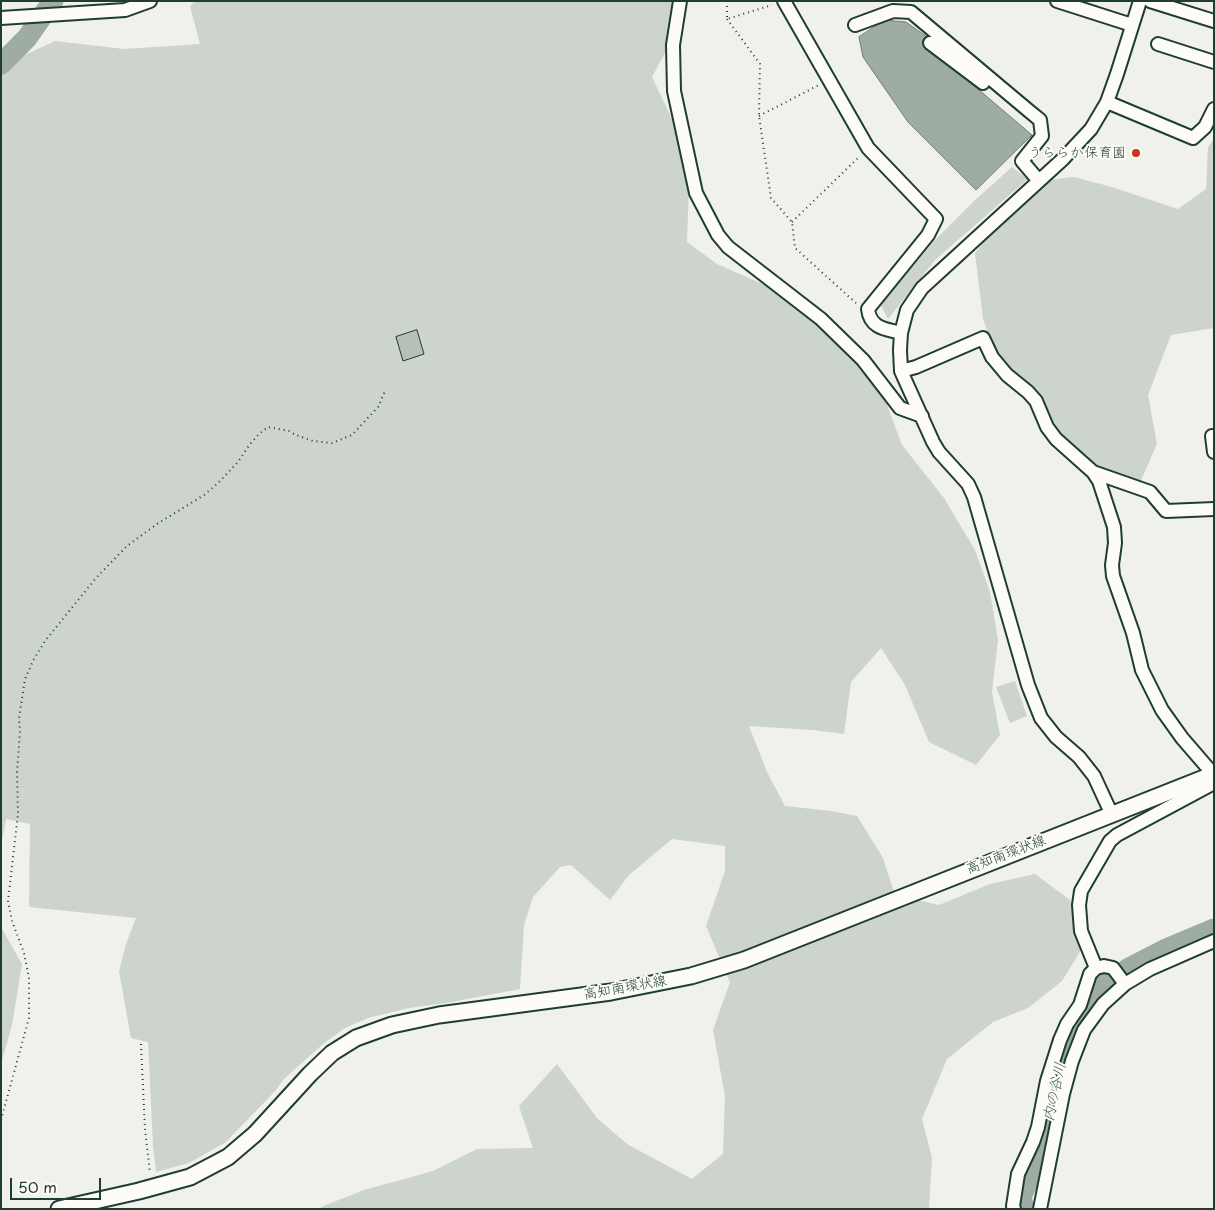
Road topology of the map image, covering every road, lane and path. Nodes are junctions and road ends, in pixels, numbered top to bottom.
1 (150, 1) edge
2 (680, 1) edge
3 (727, 1) edge
4 (1057, 1) edge
5 (1140, 1) edge
6 (1150, 1) edge
7 (779, 3) edge
8 (1, 18) edge
9 (727, 19) junction
10 (1214, 21) edge
11 (855, 25) dead end
12 (1132, 25) junction
13 (930, 43) dead end
14 (1158, 44) dead end
15 (1214, 62) edge
16 (829, 80) junction
17 (1107, 102) junction
18 (1214, 109) edge
19 (1029, 111) junction
20 (759, 116) junction
21 (868, 148) junction
22 (1039, 181) junction
23 (792, 222) junction
24 (868, 314) junction
25 (900, 333) junction
26 (901, 371) junction
27 (384, 390) dead end
28 (922, 416) junction
29 (1212, 436) dead end
30 (1214, 452) edge
31 (1093, 472) junction
32 (1214, 509) edge
33 (1214, 774) edge
34 (1214, 783) edge
35 (1112, 815) junction
36 (1214, 941) edge
37 (1096, 968) junction
38 (1124, 982) junction
39 (142, 1044) dead end
40 (1, 1120) edge
41 (152, 1188) junction
42 (59, 1209) edge
43 (1014, 1209) edge
44 (1040, 1209) edge

1 - 8 street
2 - 28 street
3 - 9 path
4 - 12 street
5 - 12 street
6 - 10 street
7 - 9 path
7 - 16 street
9 - 20 path
11 - 19 street
12 - 17 street
13 - 19 street
14 - 15 street
16 - 20 path
16 - 21 street
17 - 18 street
17 - 22 street
19 - 22 street
20 - 23 path
21 - 23 path
21 - 24 street
22 - 25 street
23 - 24 path
24 - 25 street
25 - 26 street
26 - 28 street
26 - 31 street
27 - 40 path
28 - 35 street
29 - 30 street
31 - 32 street
31 - 33 street
33 - 35 main road, 高知南環状線
34 - 37 street
35 - 41 main road, 高知南環状線
36 - 38 street
37 - 38 street
37 - 43 street
38 - 44 street
39 - 41 path
41 - 42 main road, 高知南環状線

